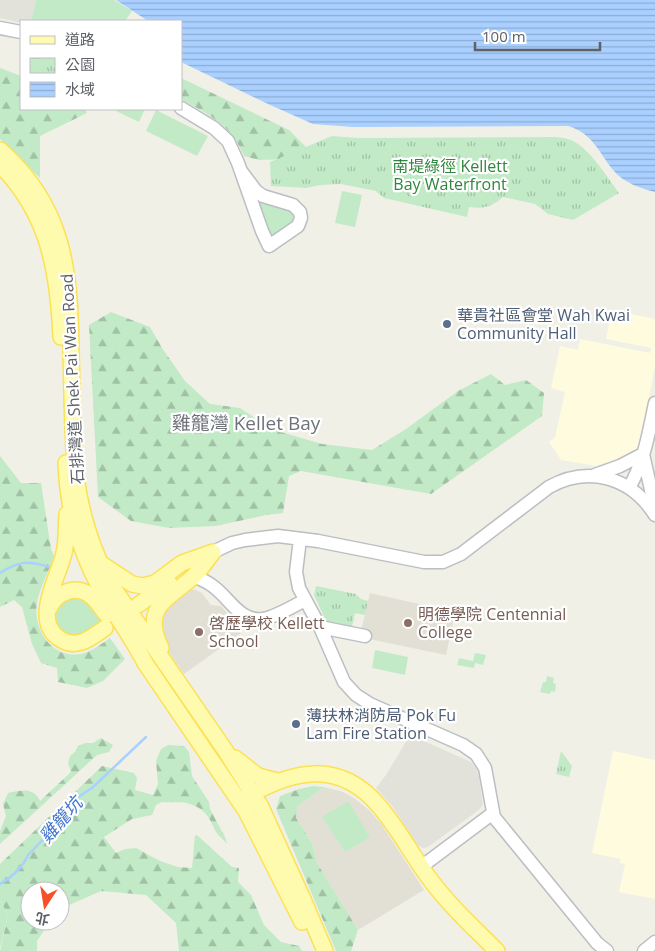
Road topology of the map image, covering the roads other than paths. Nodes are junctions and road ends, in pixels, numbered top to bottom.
1 (0, 28) edge
2 (20, 32) edge
3 (182, 109) edge
4 (0, 150) edge
5 (0, 165) edge
6 (240, 171) junction
7 (655, 404) edge
8 (643, 454) junction
9 (593, 476) junction
10 (629, 488) junction
11 (69, 501) junction
12 (655, 508) edge
13 (655, 515) edge
14 (300, 539) junction
15 (214, 552) junction
16 (100, 563) junction
17 (194, 576) junction
18 (305, 600) junction
19 (138, 605) dead end
20 (47, 615) junction
21 (320, 627) junction
22 (105, 628) dead end
23 (365, 636) dead end
24 (145, 663) junction
25 (165, 664) junction
26 (225, 750) junction
27 (277, 782) junction
28 (246, 797) junction
29 (493, 813) junction
30 (421, 867) junction
31 (655, 942) edge
32 (315, 951) edge
33 (325, 951) edge
34 (497, 951) edge
35 (605, 951) edge
36 (644, 951) edge

1 - 2 street
3 - 6 street
4 - 16 main road, 石排灣道 Shek Pai Wan Road
5 - 11 main road, 石排灣道 Shek Pai Wan Road
6 - 6 street
7 - 8 street
8 - 9 street
8 - 10 street
8 - 12 street
9 - 10 street
9 - 14 street
10 - 13 street
11 - 20 main road
11 - 24 main road, 石排灣道 Shek Pai Wan Road
14 - 15 street
14 - 18 street
15 - 16 main road
15 - 17 main road
15 - 19 main road
16 - 25 main road, 石排灣道 Shek Pai Wan Road
17 - 18 street
17 - 25 main road
18 - 21 street
20 - 22 main road
20 - 24 main road
21 - 23 street
21 - 29 street
24 - 28 main road, 石排灣道 Shek Pai Wan Road
25 - 26 main road, 石排灣道 Shek Pai Wan Road
26 - 27 main road
26 - 28 main road
27 - 28 main road
27 - 30 main road
28 - 32 main road
28 - 33 main road
29 - 30 street
29 - 35 street
30 - 34 main road
31 - 36 street

